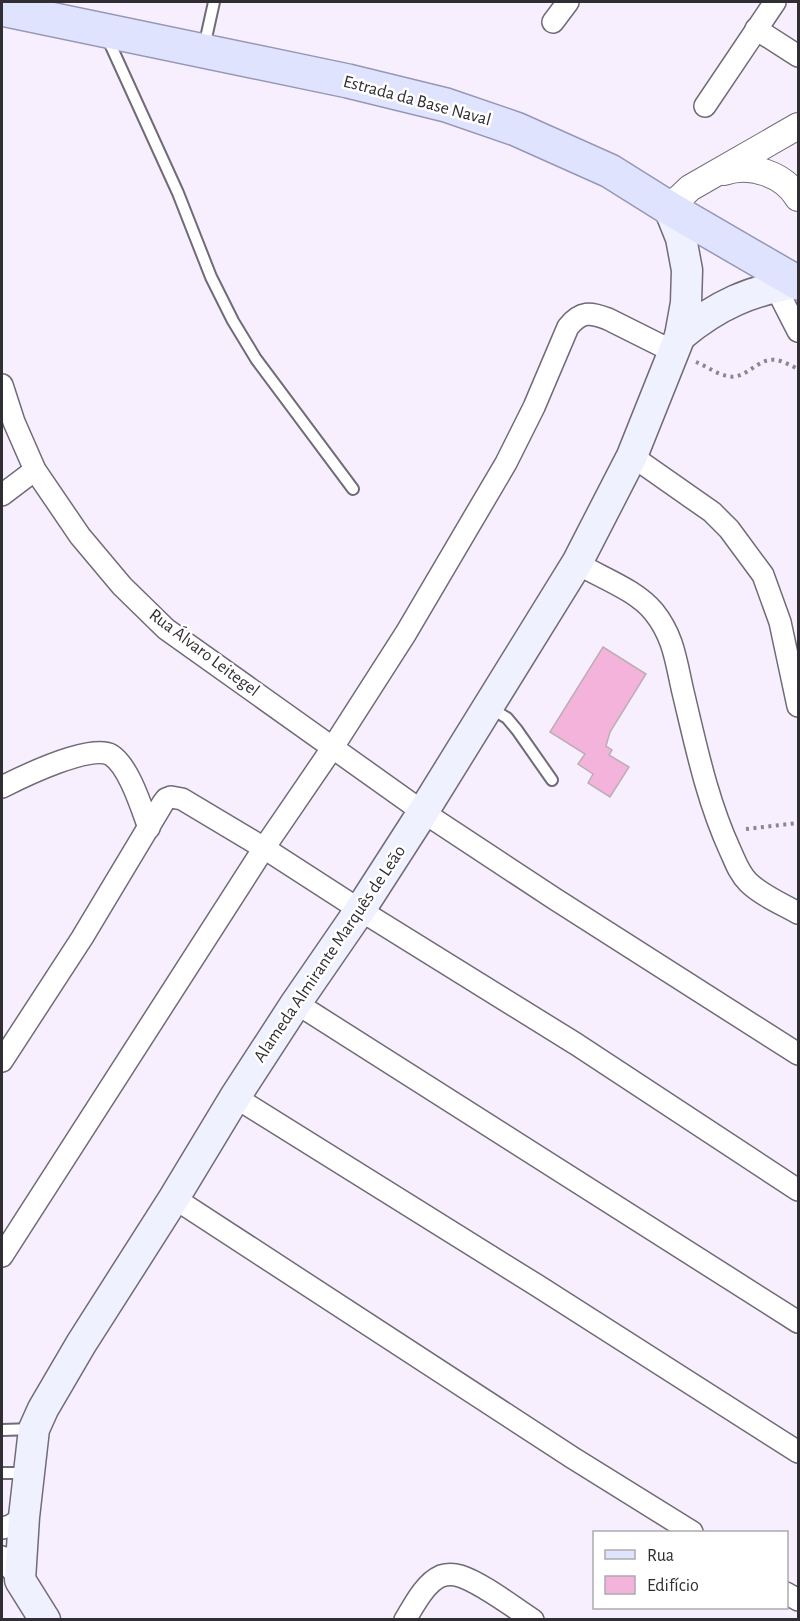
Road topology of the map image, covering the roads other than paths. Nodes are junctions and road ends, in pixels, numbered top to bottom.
1 (214, 2) edge
2 (568, 2) edge
3 (775, 2) edge
4 (2, 9) edge
5 (554, 22) dead end
6 (756, 29) junction
7 (104, 30) junction
8 (203, 50) junction
9 (798, 56) edge
10 (705, 106) dead end
11 (798, 126) edge
12 (709, 177) junction
13 (798, 198) edge
14 (669, 208) junction
15 (791, 284) edge
16 (798, 331) edge
17 (677, 344) junction
18 (2, 385) edge
19 (632, 456) junction
20 (35, 470) junction
21 (354, 489) dead end
22 (2, 495) edge
23 (577, 563) junction
24 (798, 706) edge
25 (489, 707) junction
26 (333, 747) junction
27 (552, 780) dead end
28 (2, 787) edge
29 (423, 812) junction
30 (149, 828) junction
31 (264, 848) junction
32 (360, 910) junction
33 (798, 913) edge
34 (296, 1002) junction
35 (798, 1054) edge
36 (2, 1061) edge
37 (235, 1097) junction
38 (798, 1190) edge
39 (174, 1198) junction
40 (2, 1256) edge
41 (798, 1322) edge
42 (34, 1429) junction
43 (2, 1430) edge
44 (798, 1452) edge
45 (15, 1473) edge
46 (13, 1522) edge
47 (689, 1531) edge
48 (2, 1557) edge
49 (20, 1580) junction
50 (45, 1620) edge
51 (405, 1620) edge
52 (533, 1620) edge

1 - 8 lane
2 - 5 street
3 - 6 street
4 - 7 main road, Estrada da Base Naval
6 - 9 street
6 - 10 street
7 - 8 main road, Estrada da Base Naval
7 - 21 lane
8 - 14 main road, Estrada da Base Naval
11 - 12 street
12 - 13 street
12 - 14 street
14 - 15 main road, Estrada da Base Naval
14 - 17 main road, Alameda Almirante Marquês de Leão
15 - 16 street
15 - 17 main road
17 - 19 main road, Alameda Almirante Marquês de Leão
17 - 26 street
18 - 20 street, Rua Álvaro Leitegel
19 - 23 main road, Alameda Almirante Marquês de Leão
19 - 24 street
20 - 22 street
20 - 26 street, Rua Álvaro Leitegel
23 - 25 main road, Alameda Almirante Marquês de Leão
23 - 33 street
25 - 27 lane
25 - 29 main road, Alameda Almirante Marquês de Leão
26 - 29 street, Rua Álvaro Leitegel
26 - 31 street
28 - 30 street
29 - 32 main road, Alameda Almirante Marquês de Leão
29 - 35 street, Rua Álvaro Leitegel
30 - 31 street
30 - 36 street
31 - 32 street
31 - 40 street
32 - 34 main road, Alameda Almirante Marquês de Leão
32 - 38 street
34 - 37 main road, Alameda Almirante Marquês de Leão
34 - 41 street
37 - 39 main road, Alameda Almirante Marquês de Leão
37 - 44 street
39 - 42 main road, Alameda Almirante Marquês de Leão
39 - 47 street
42 - 43 lane
42 - 45 main road, Alameda Almirante Marquês de Leão
45 - 46 main road, Alameda Almirante Marquês de Leão
46 - 49 main road, Alameda Almirante Marquês de Leão
48 - 49 street
49 - 50 main road
51 - 52 street

